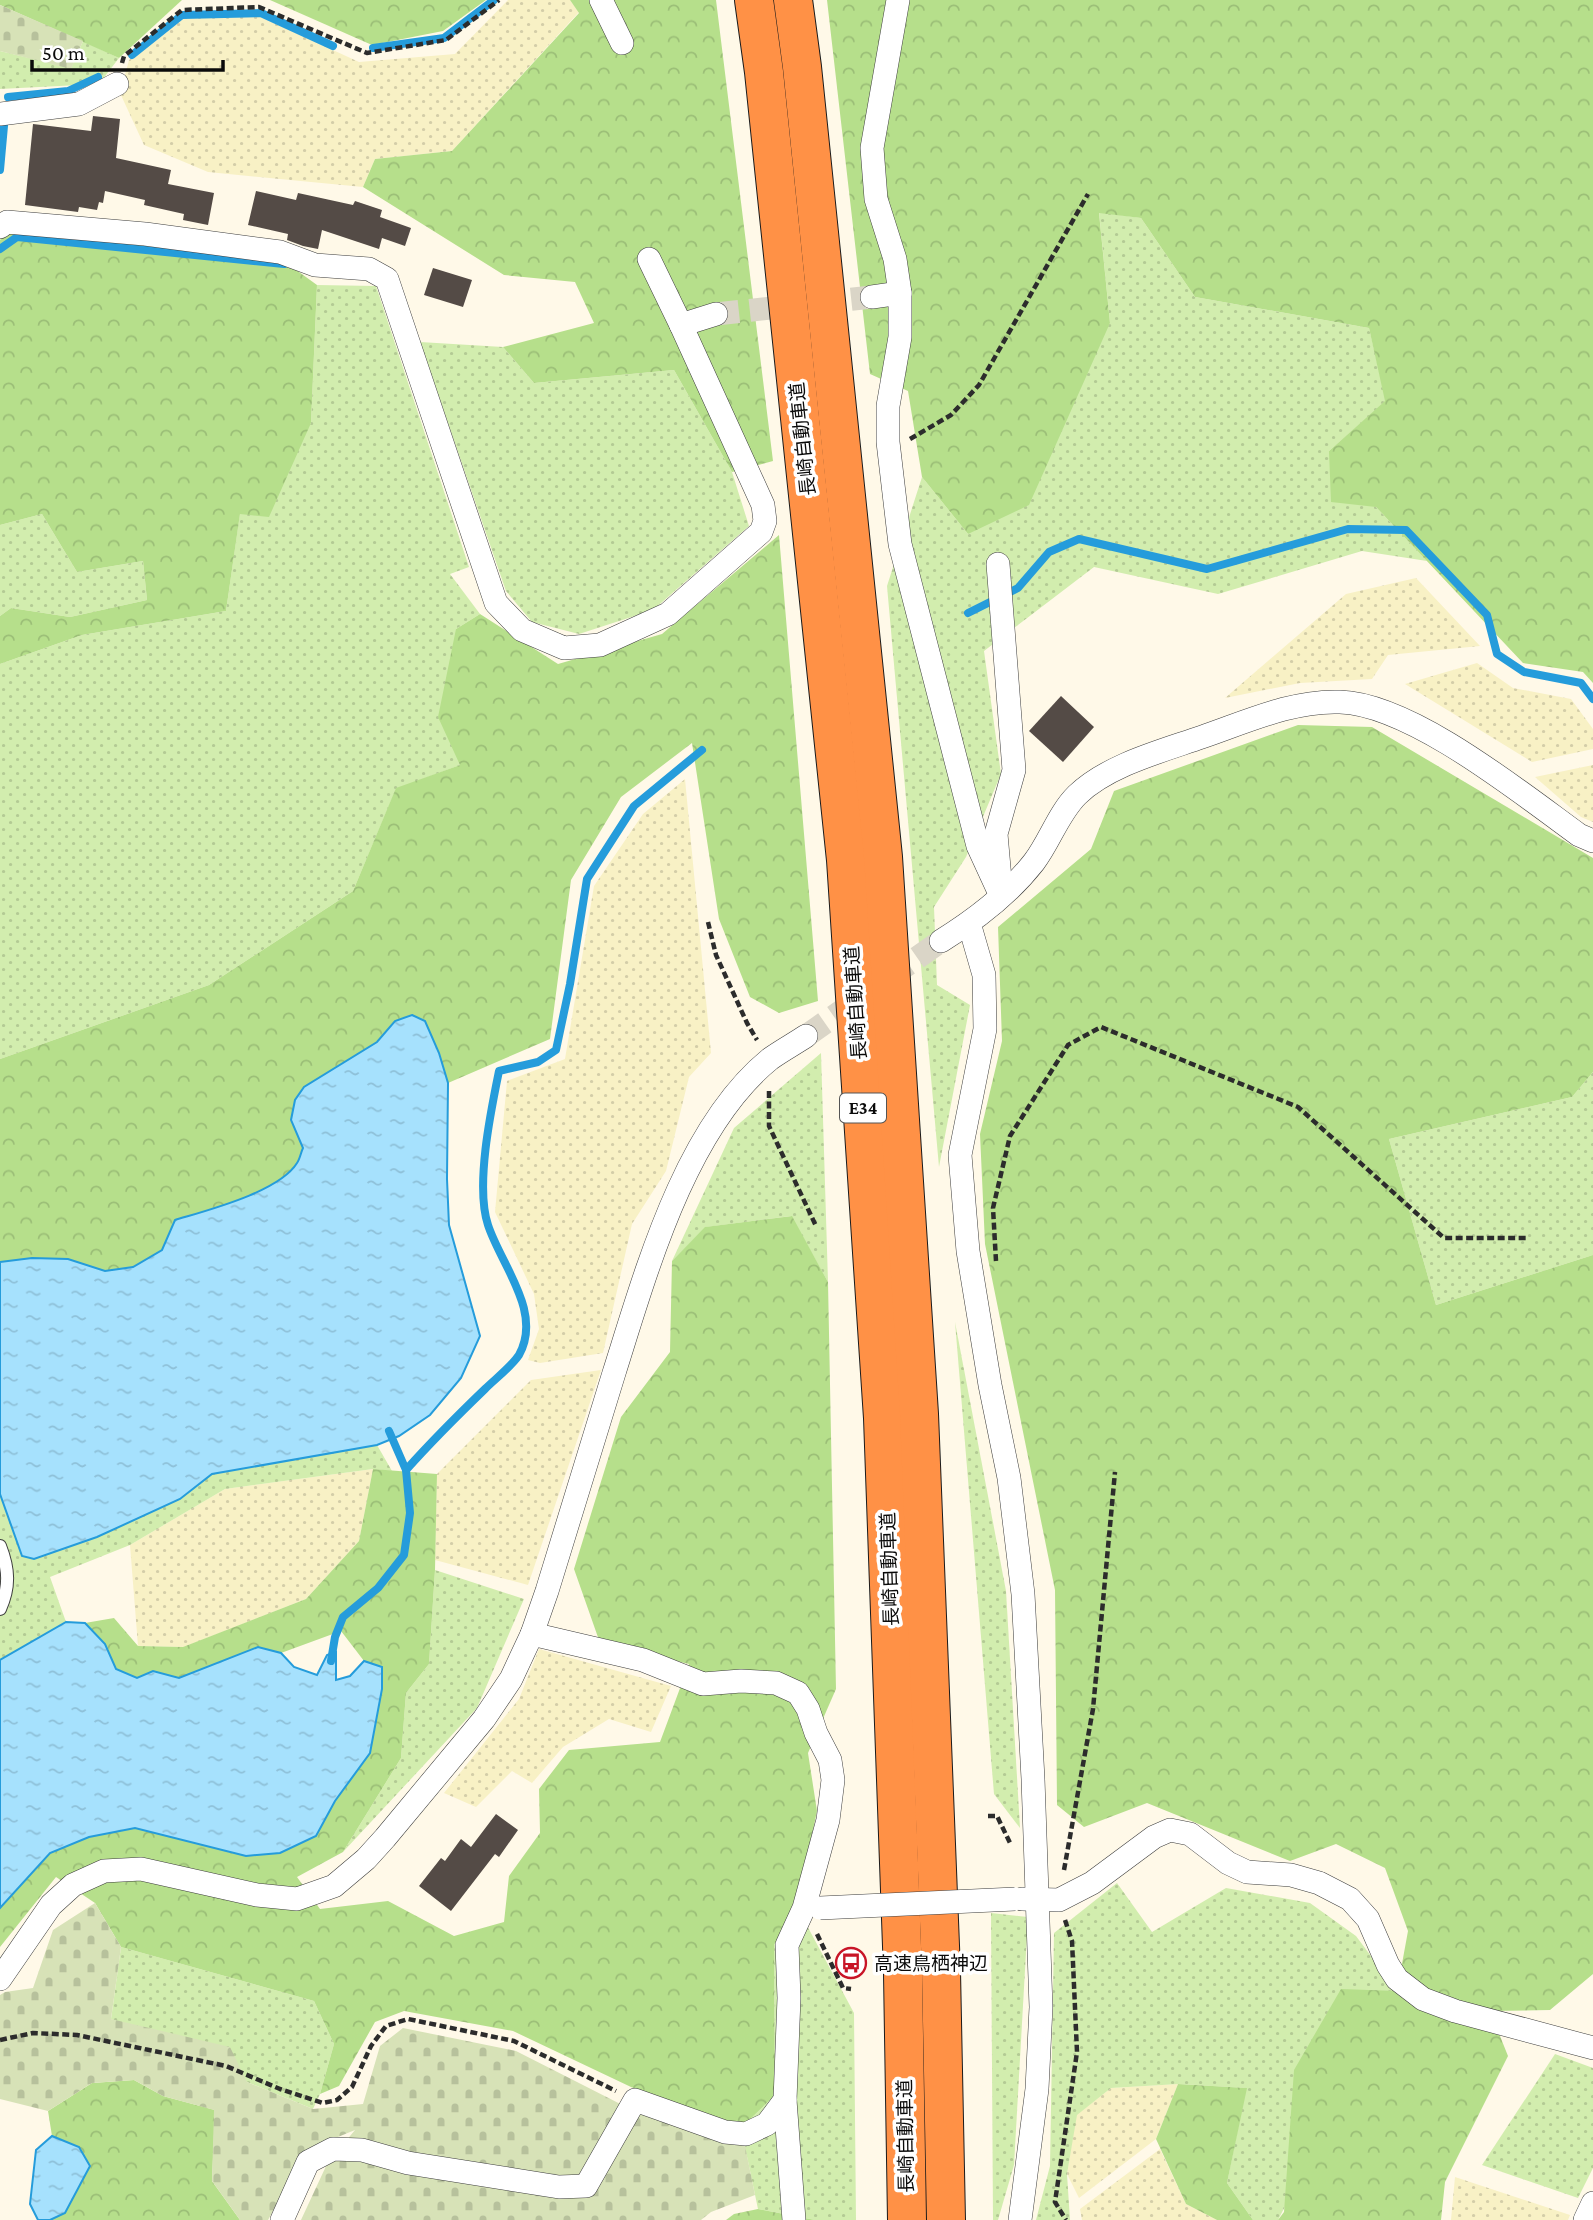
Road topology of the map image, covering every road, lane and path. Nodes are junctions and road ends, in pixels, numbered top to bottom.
1 (499, 0) edge
2 (601, 0) edge
3 (754, 0) edge
4 (793, 0) edge
5 (898, 0) edge
6 (622, 43) dead end
7 (117, 84) joint
8 (0, 114) edge
9 (1088, 194) dead end
10 (0, 227) edge
11 (649, 259) dead end
12 (900, 293) junction
13 (872, 297) tunnel mouth
14 (716, 314) tunnel mouth
15 (681, 325) junction
16 (888, 442) junction
17 (998, 564) dead end
18 (1593, 841) edge
19 (1001, 896) junction
20 (969, 923) junction
21 (941, 941) tunnel mouth
22 (806, 1036) tunnel mouth
23 (1527, 1238) dead end
24 (979, 1307) junction
25 (1115, 1472) dead end
26 (0, 1546) edge
27 (0, 1609) edge
28 (532, 1634) junction
29 (1037, 1900) junction
30 (812, 1908) junction
31 (0, 1979) edge
32 (851, 1989) dead end
33 (0, 2040) edge
34 (1593, 2049) edge
35 (635, 2100) junction
36 (785, 2100) junction
37 (1593, 2203) edge
38 (282, 2220) edge
39 (794, 2220) edge
40 (907, 2220) edge
41 (946, 2220) edge
42 (1020, 2220) edge
43 (1066, 2220) edge
44 (1585, 2220) edge

1 - 7 path
2 - 6 street
3 - 40 highway, 長崎自動車道 / E34
4 - 41 highway, 長崎自動車道 / E34
5 - 12 street
7 - 8 street
9 - 16 path
10 - 15 street
11 - 15 street
12 - 13 street
12 - 16 street
14 - 15 street
16 - 19 street
17 - 19 street
18 - 19 street
19 - 20 street
20 - 21 street
20 - 24 street
22 - 28 street
23 - 24 path
24 - 29 street
25 - 29 path
26 - 27 lane
28 - 30 street
28 - 31 street
29 - 30 street, bridge
29 - 34 street
29 - 42 street
29 - 43 path
30 - 32 path
30 - 36 street
33 - 35 path
35 - 36 street
35 - 38 street
36 - 39 street
37 - 44 street

